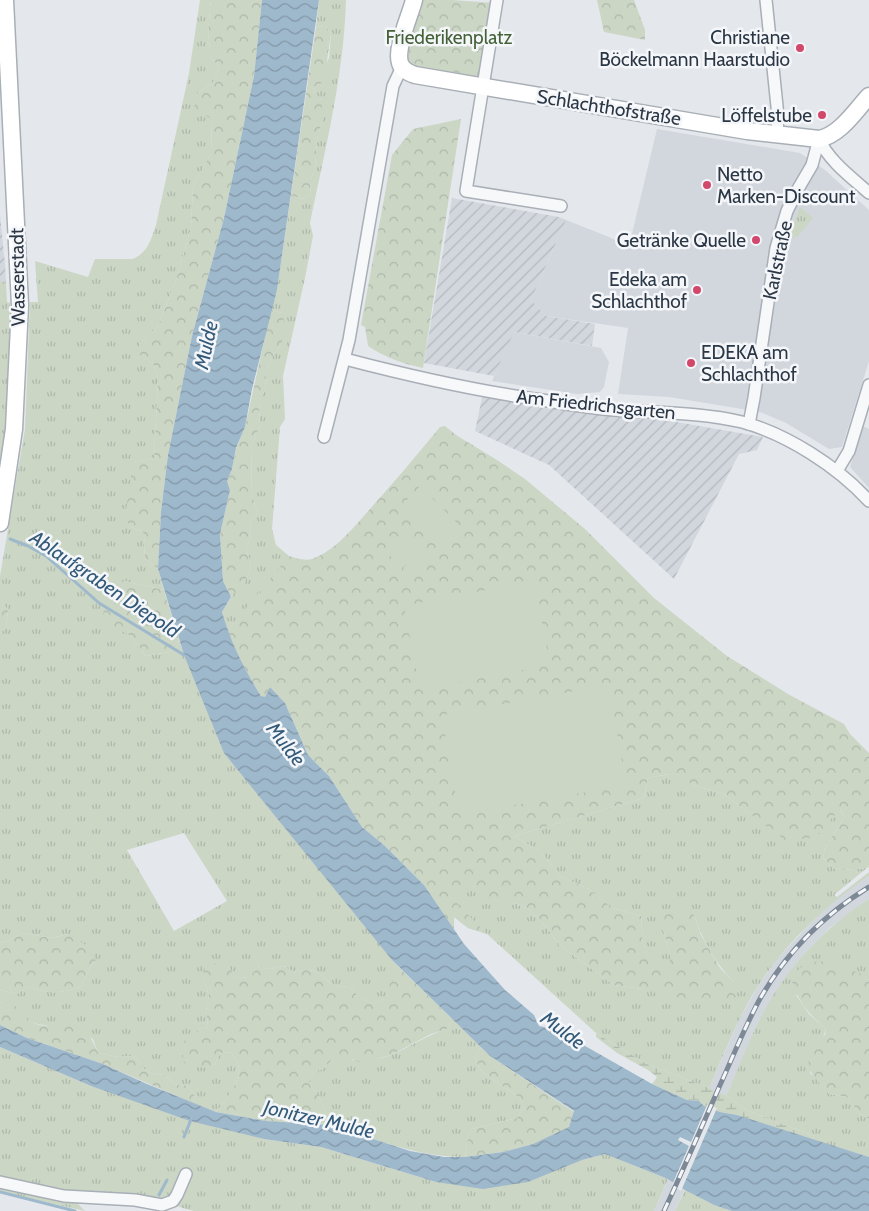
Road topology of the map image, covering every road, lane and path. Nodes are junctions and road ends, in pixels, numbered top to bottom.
1 (5, 0) edge
2 (414, 0) edge
3 (497, 0) edge
4 (766, 0) edge
5 (402, 67) junction
6 (484, 87) junction
7 (869, 96) edge
8 (777, 134) junction
9 (819, 139) junction
10 (869, 193) edge
11 (561, 206) dead end
12 (346, 359) junction
13 (869, 385) edge
14 (749, 424) junction
15 (324, 437) dead end
16 (837, 471) junction
17 (869, 501) edge
18 (0, 523) edge
19 (186, 1174) dead end
20 (0, 1182) edge

1 - 18 main road, Wasserstadt
2 - 5 main road
3 - 6 street
4 - 8 street
5 - 6 main road, Schlachthofstraße
5 - 12 street
6 - 8 main road, Schlachthofstraße
6 - 11 street
7 - 9 main road
8 - 9 main road, Schlachthofstraße
9 - 10 street
9 - 14 street, Karlstraße
12 - 14 street, Am Friedrichsgarten
12 - 15 street
13 - 16 street
14 - 16 street, Am Friedrichsgarten
16 - 17 street, Am Friedrichsgarten
19 - 20 street

